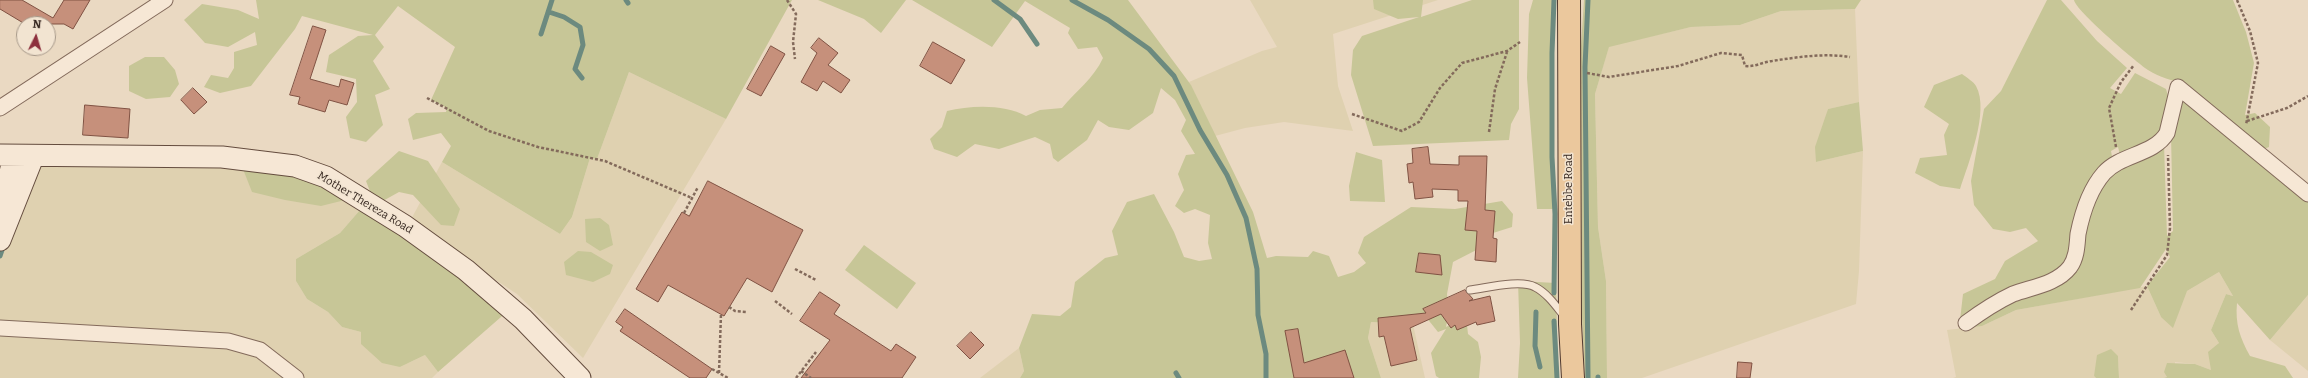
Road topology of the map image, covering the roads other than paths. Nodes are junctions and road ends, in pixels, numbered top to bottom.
1 (165, 0) edge
2 (1569, 0) edge
3 (0, 108) edge
4 (16, 156) edge
5 (2308, 194) edge
6 (0, 215) edge
7 (0, 240) edge
8 (1470, 290) dead end
9 (1966, 323) dead end
10 (1570, 324) junction
11 (0, 328) edge
12 (296, 378) edge
13 (580, 378) edge
14 (1573, 378) edge

1 - 3 street
2 - 10 main road, Entebbe Road
4 - 6 street
4 - 7 street
4 - 13 street, Mother Thereza Road
5 - 9 street
8 - 10 lane
10 - 14 main road, Entebbe Road
11 - 12 street

